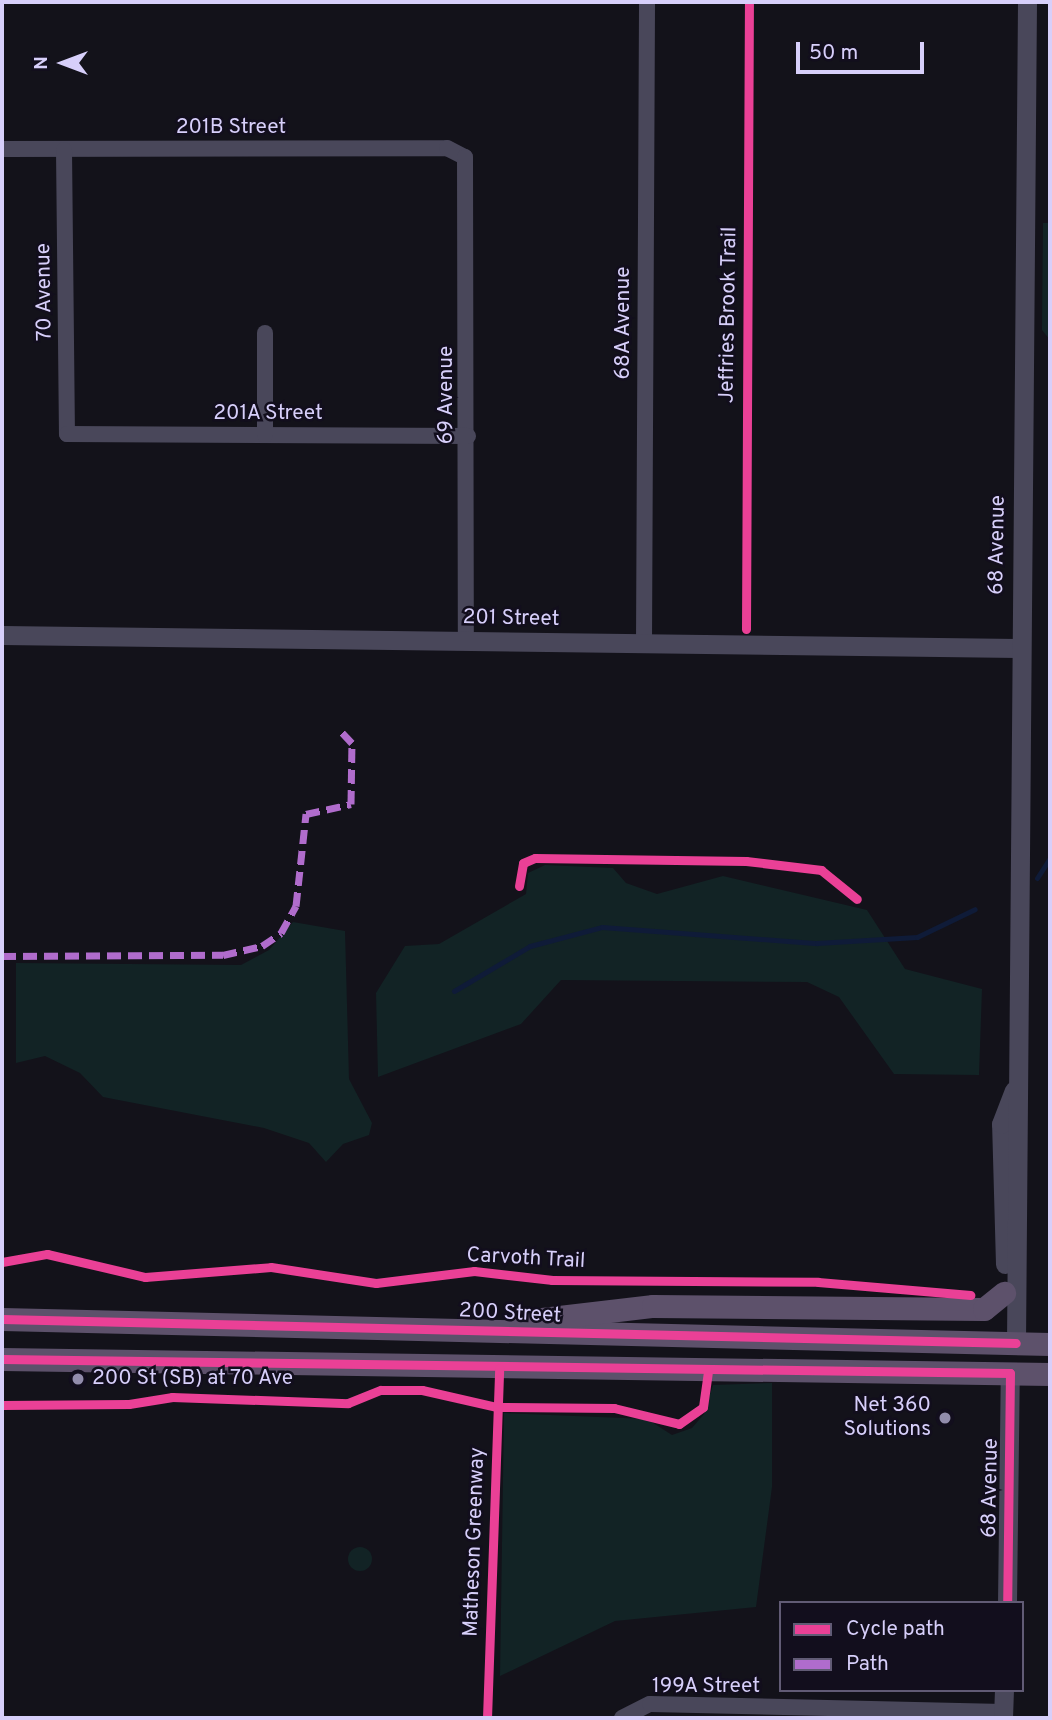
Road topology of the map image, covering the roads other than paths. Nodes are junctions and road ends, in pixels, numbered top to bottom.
1 (647, 2) edge
2 (1027, 2) edge
3 (2, 149) edge
4 (64, 150) junction
5 (459, 151) joint
6 (265, 333) dead end
7 (67, 434) joint
8 (265, 435) junction
9 (468, 436) junction
10 (2, 635) edge
11 (466, 642) junction
12 (644, 643) junction
13 (1019, 648) junction
14 (1014, 1089) junction
15 (1004, 1293) joint
16 (2, 1319) edge
17 (48, 1320) junction
18 (456, 1328) junction
19 (2, 1336) edge
20 (1016, 1343) junction
21 (1050, 1344) edge
22 (2, 1359) edge
23 (1010, 1374) junction
24 (1050, 1374) edge
25 (1007, 1601) edge
26 (1004, 1692) edge
27 (1003, 1715) edge
28 (622, 1718) edge

1 - 12 street, 68A Avenue
2 - 13 street, 68 Avenue
3 - 4 street, 201B Street
4 - 5 street, 201B Street
4 - 7 street, 70 Avenue
5 - 9 street, 69 Avenue
6 - 8 street
7 - 8 street, 201A Street
8 - 9 street, 201A Street
9 - 11 street, 69 Avenue
10 - 11 street, 201 Street
11 - 12 street, 201 Street
12 - 13 street, 201 Street
13 - 14 street, 68 Avenue
14 - 15 street, 68 Avenue
14 - 20 street, 68 Avenue
15 - 18 main road
16 - 17 main road, 200 Street
17 - 18 main road, 200 Street
17 - 19 main road
18 - 20 main road, 200 Street
20 - 21 main road, 200 Street
22 - 23 main road
23 - 24 main road
23 - 25 street, 68 Avenue
26 - 27 street
27 - 28 street, 199A Street

